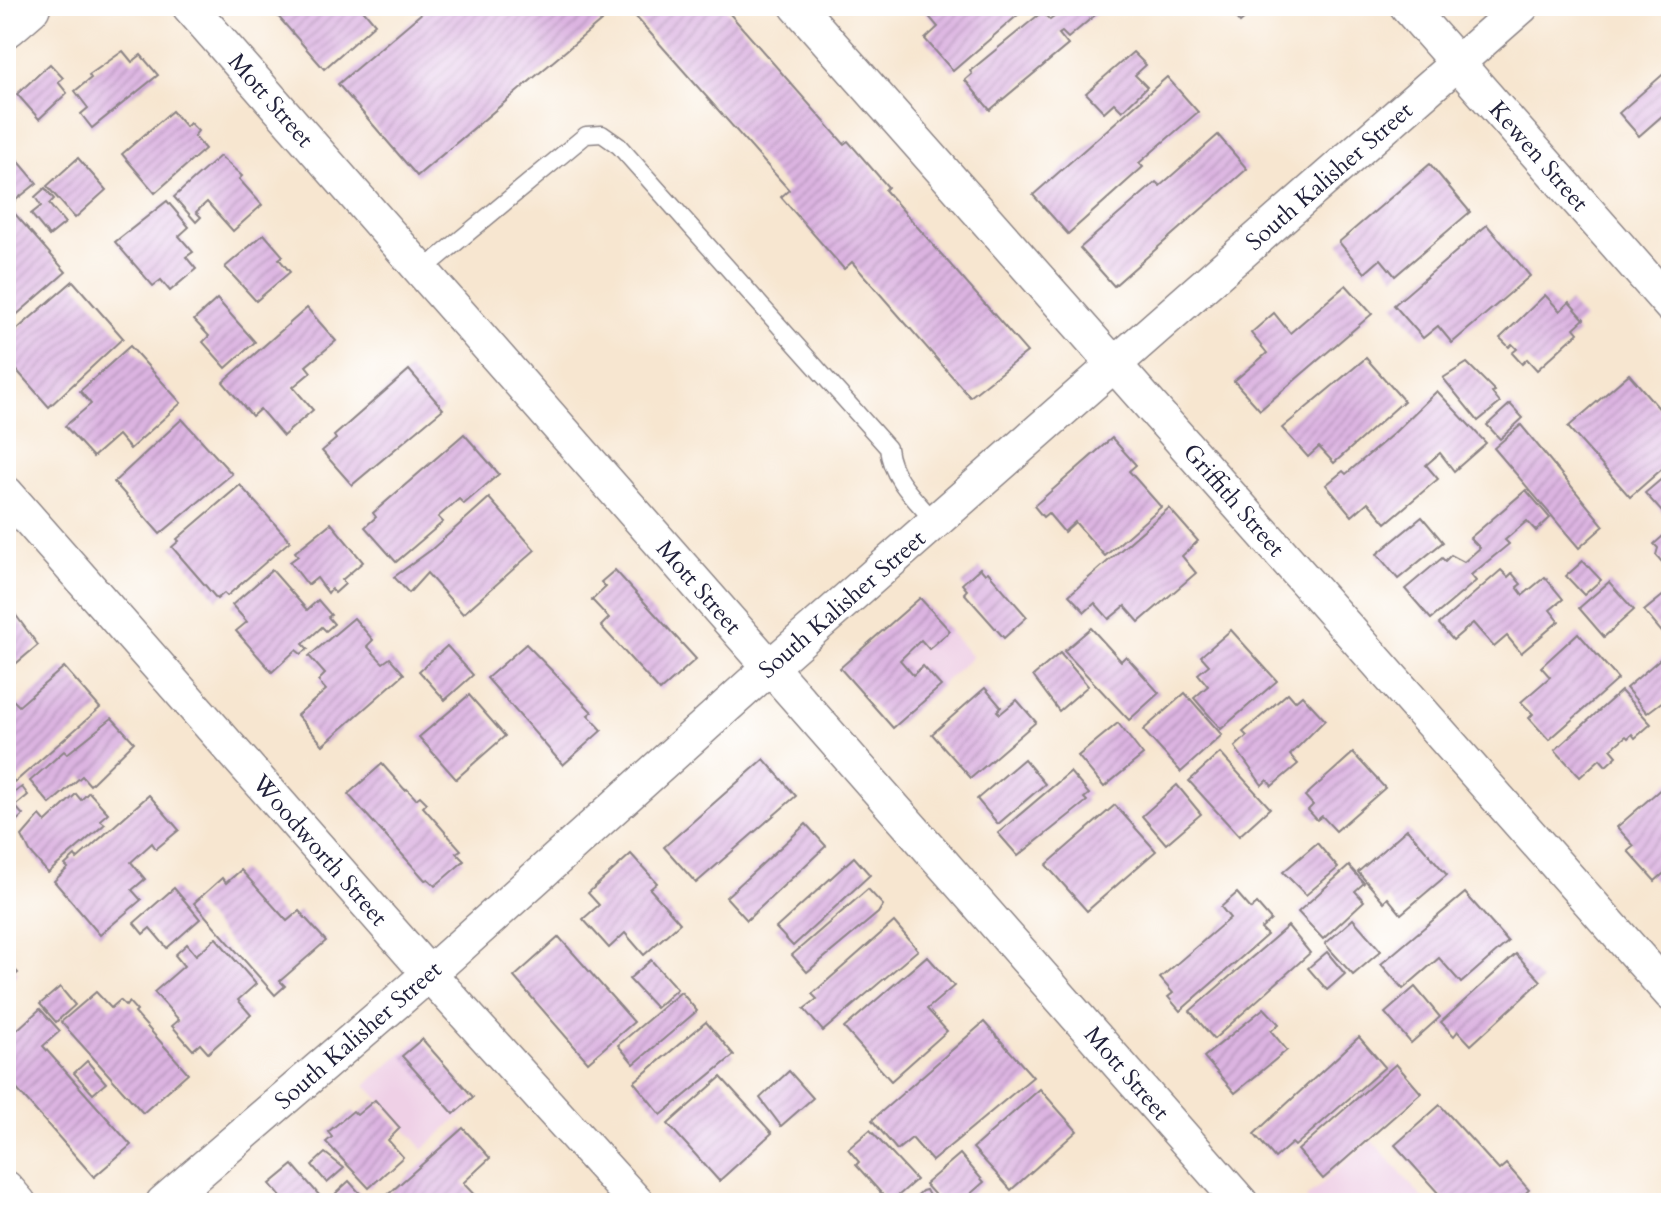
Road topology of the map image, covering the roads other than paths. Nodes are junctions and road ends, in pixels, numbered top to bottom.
1 (28, 6) edge
2 (189, 6) edge
3 (797, 6) edge
4 (1407, 6) edge
5 (1522, 6) edge
6 (6, 25) edge
7 (1457, 63) junction
8 (422, 271) junction
9 (1671, 306) edge
10 (1115, 365) junction
11 (6, 493) edge
12 (935, 522) junction
13 (770, 667) junction
14 (429, 974) junction
15 (1671, 994) edge
16 (6, 1188) edge
17 (19, 1203) edge
18 (163, 1203) edge
19 (637, 1203) edge
20 (1241, 1203) edge

1 - 6 main road
2 - 8 street, Mott Street
3 - 10 street, Griffith Street
4 - 7 street, Kewen Street
5 - 7 street, South Kalisher Street
7 - 9 street, Kewen Street
7 - 10 street, South Kalisher Street
8 - 12 lane
8 - 13 street, Mott Street
10 - 12 street, South Kalisher Street
10 - 15 street, Griffith Street
11 - 14 street, Woodworth Street
12 - 13 street, South Kalisher Street
13 - 14 street, South Kalisher Street
13 - 20 street, Mott Street
14 - 18 street, South Kalisher Street
14 - 19 street, Woodworth Street
16 - 17 street

